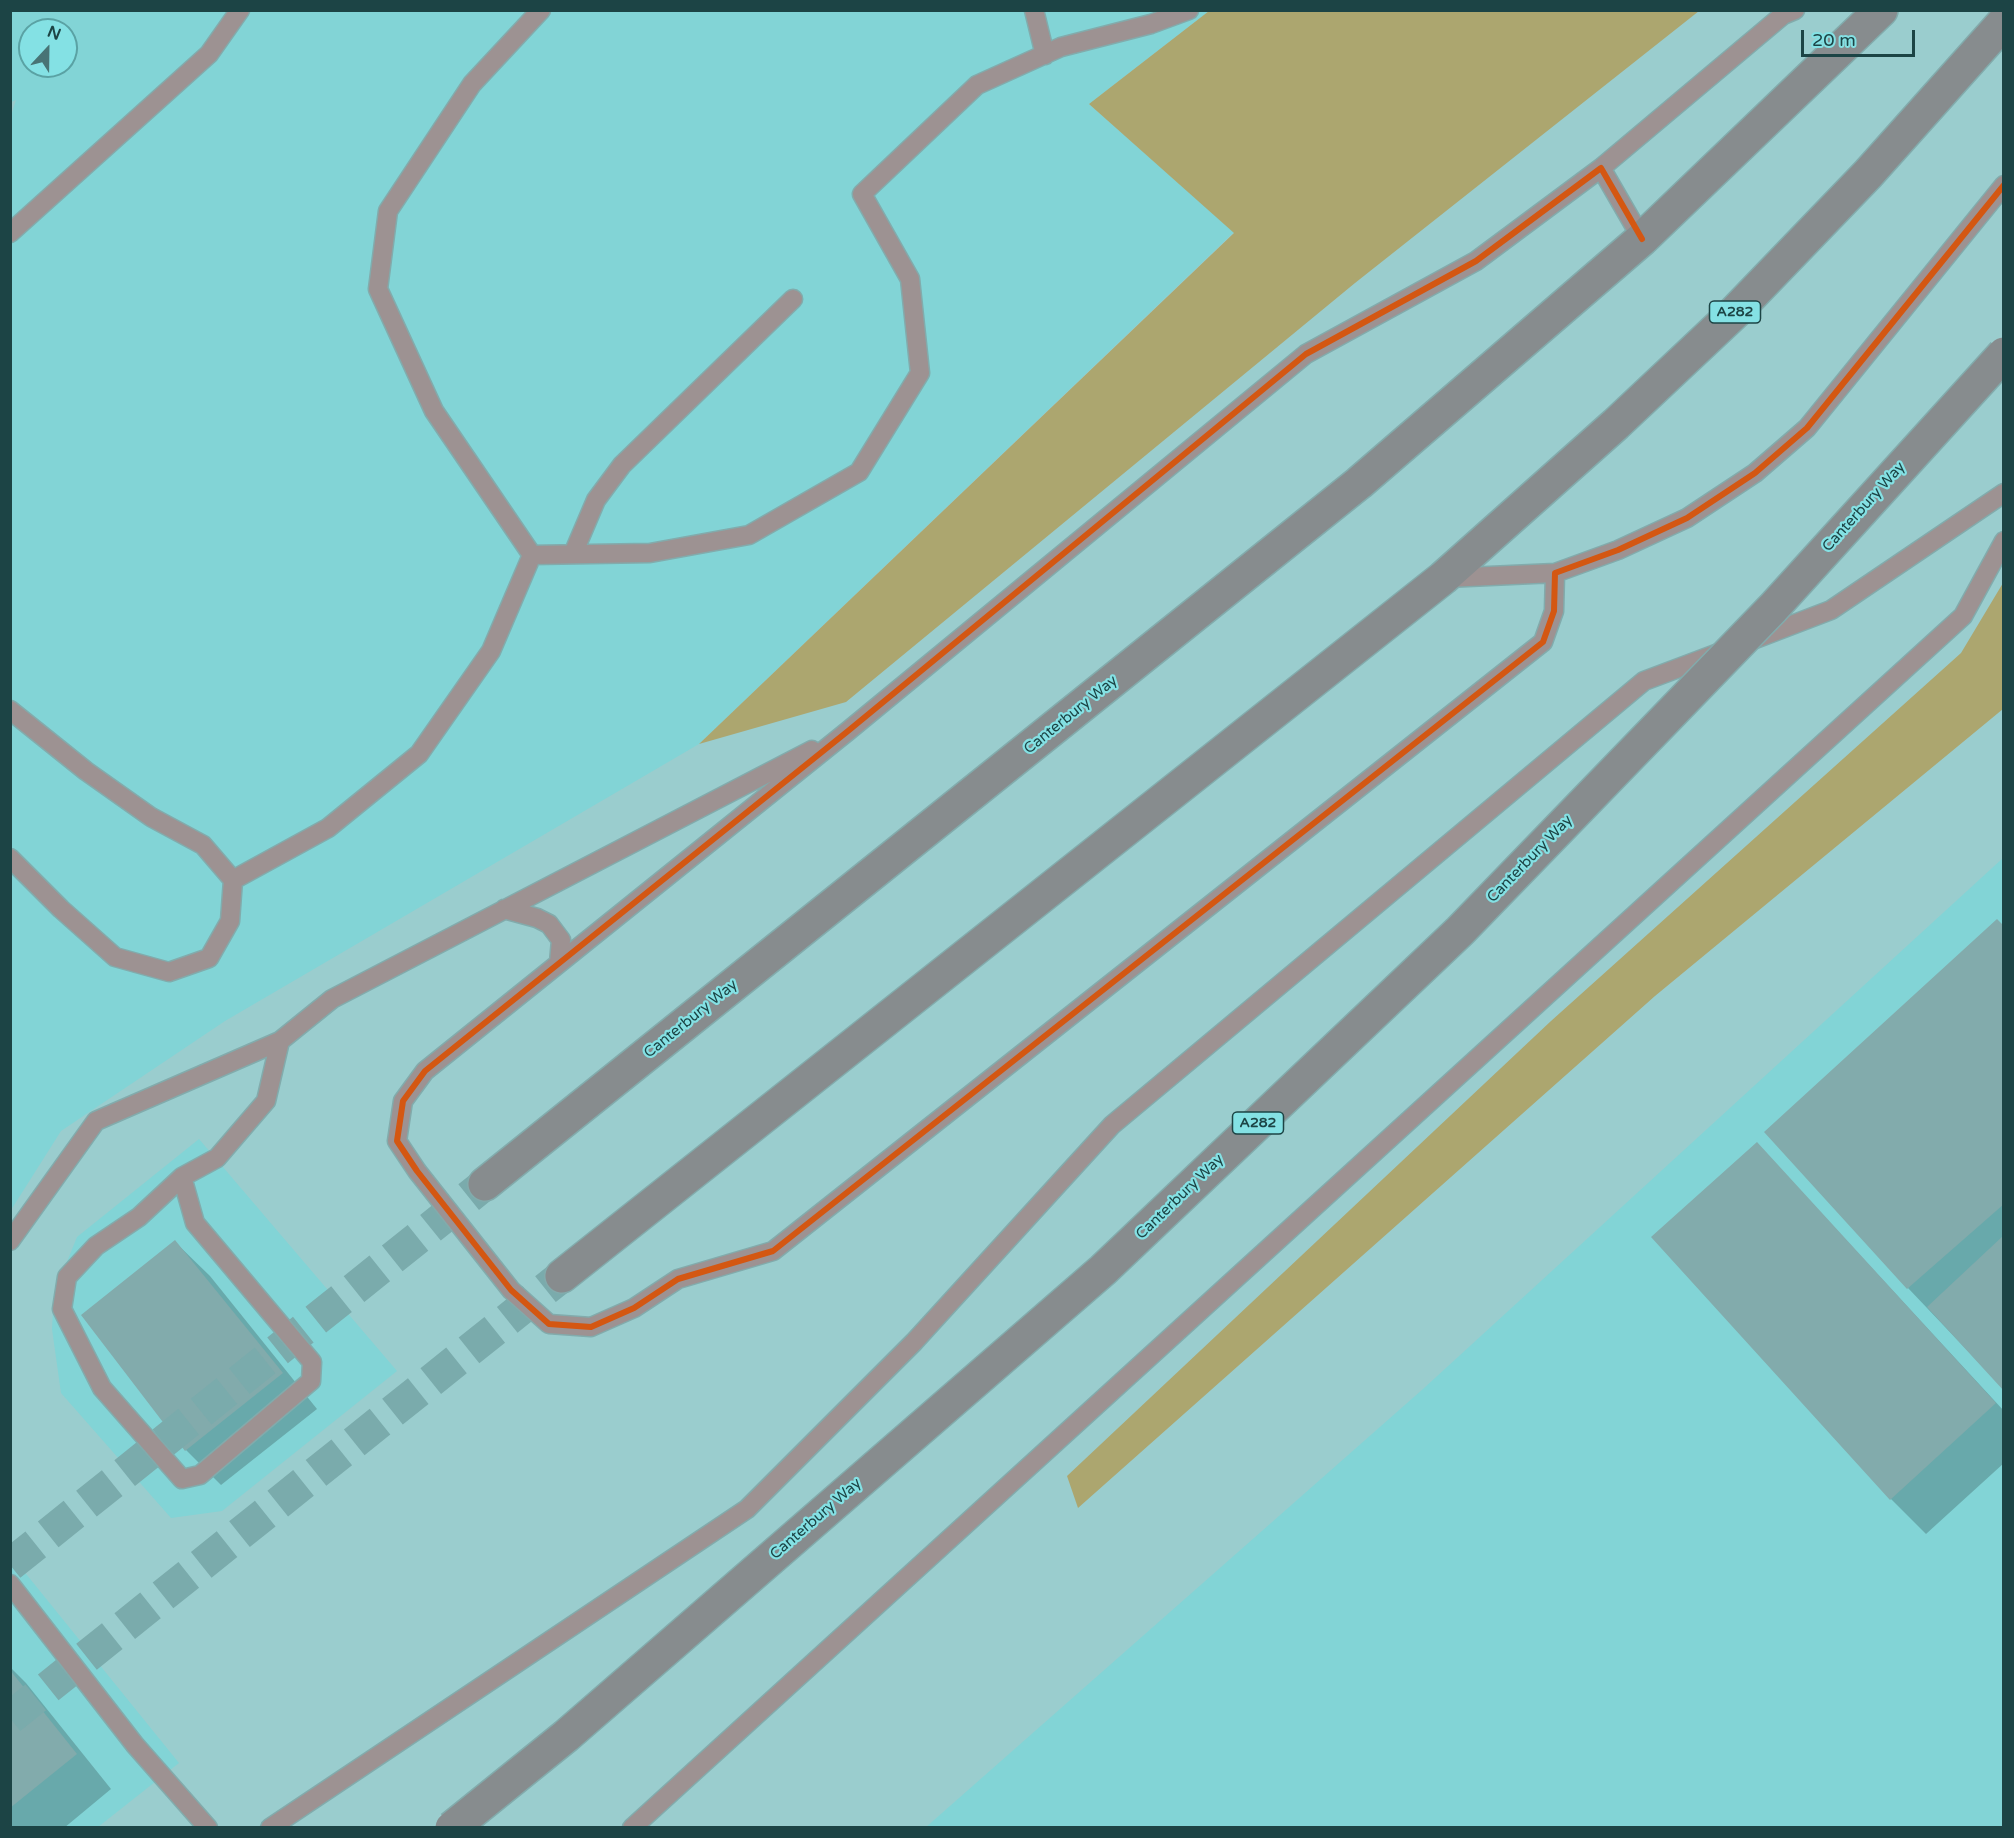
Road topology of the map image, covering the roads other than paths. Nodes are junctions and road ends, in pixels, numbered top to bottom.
1 (240, 10) edge
2 (541, 10) edge
3 (1034, 10) edge
4 (1189, 10) edge
5 (1795, 10) edge
6 (1881, 10) edge
7 (2004, 22) edge
8 (1045, 55) junction
9 (1601, 168) junction
10 (2004, 185) edge
11 (10, 233) edge
12 (1642, 239) junction
13 (793, 299) dead end
14 (2004, 354) edge
15 (2004, 493) edge
16 (2004, 541) edge
17 (573, 554) junction
18 (532, 555) junction
19 (1555, 573) junction
20 (1443, 579) junction
21 (10, 710) edge
22 (848, 731) junction
23 (10, 858) edge
24 (233, 880) junction
25 (504, 909) junction
26 (559, 963) junction
27 (280, 1041) junction
28 (182, 1177) junction
29 (485, 1184) tunnel mouth
30 (10, 1241) edge
31 (562, 1276) tunnel mouth
32 (10, 1584) edge
33 (208, 1827) edge
34 (270, 1827) edge
35 (452, 1827) edge
36 (632, 1827) edge

1 - 11 lane
2 - 18 lane
3 - 8 lane
4 - 8 lane
5 - 9 lane
6 - 12 highway, Canterbury Way
7 - 20 highway, A282
8 - 17 lane
9 - 12 lane
9 - 22 lane
10 - 19 lane
12 - 29 highway, Canterbury Way
13 - 17 lane
14 - 35 highway, Canterbury Way / A282, bridge
15 - 34 lane
16 - 36 lane
17 - 18 lane
18 - 24 lane
19 - 20 lane
19 - 26 lane
20 - 31 highway, A282
21 - 24 lane
22 - 25 lane
22 - 26 lane
23 - 24 lane
25 - 26 lane
25 - 27 lane
27 - 28 lane
27 - 30 lane
28 - 28 lane
32 - 33 lane

